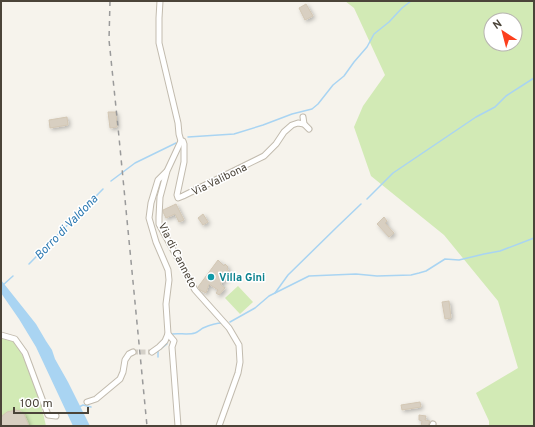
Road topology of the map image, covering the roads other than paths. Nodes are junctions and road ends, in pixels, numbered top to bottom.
1 (160, 1) edge
2 (303, 117) dead end
3 (304, 124) junction
4 (309, 129) dead end
5 (181, 141) junction
6 (167, 171) junction
7 (168, 334) junction
8 (1, 335) edge
9 (133, 352) dead end
10 (152, 352) tunnel mouth
11 (87, 402) dead end
12 (56, 416) dead end
13 (178, 426) edge
14 (219, 426) edge

1 - 5 street
2 - 3 street
3 - 4 street
3 - 5 street, Via Valibona
5 - 6 street, Via di Canneto
6 - 7 street
6 - 14 street, Via di Canneto
7 - 10 street
7 - 13 street
8 - 12 street
9 - 11 street

